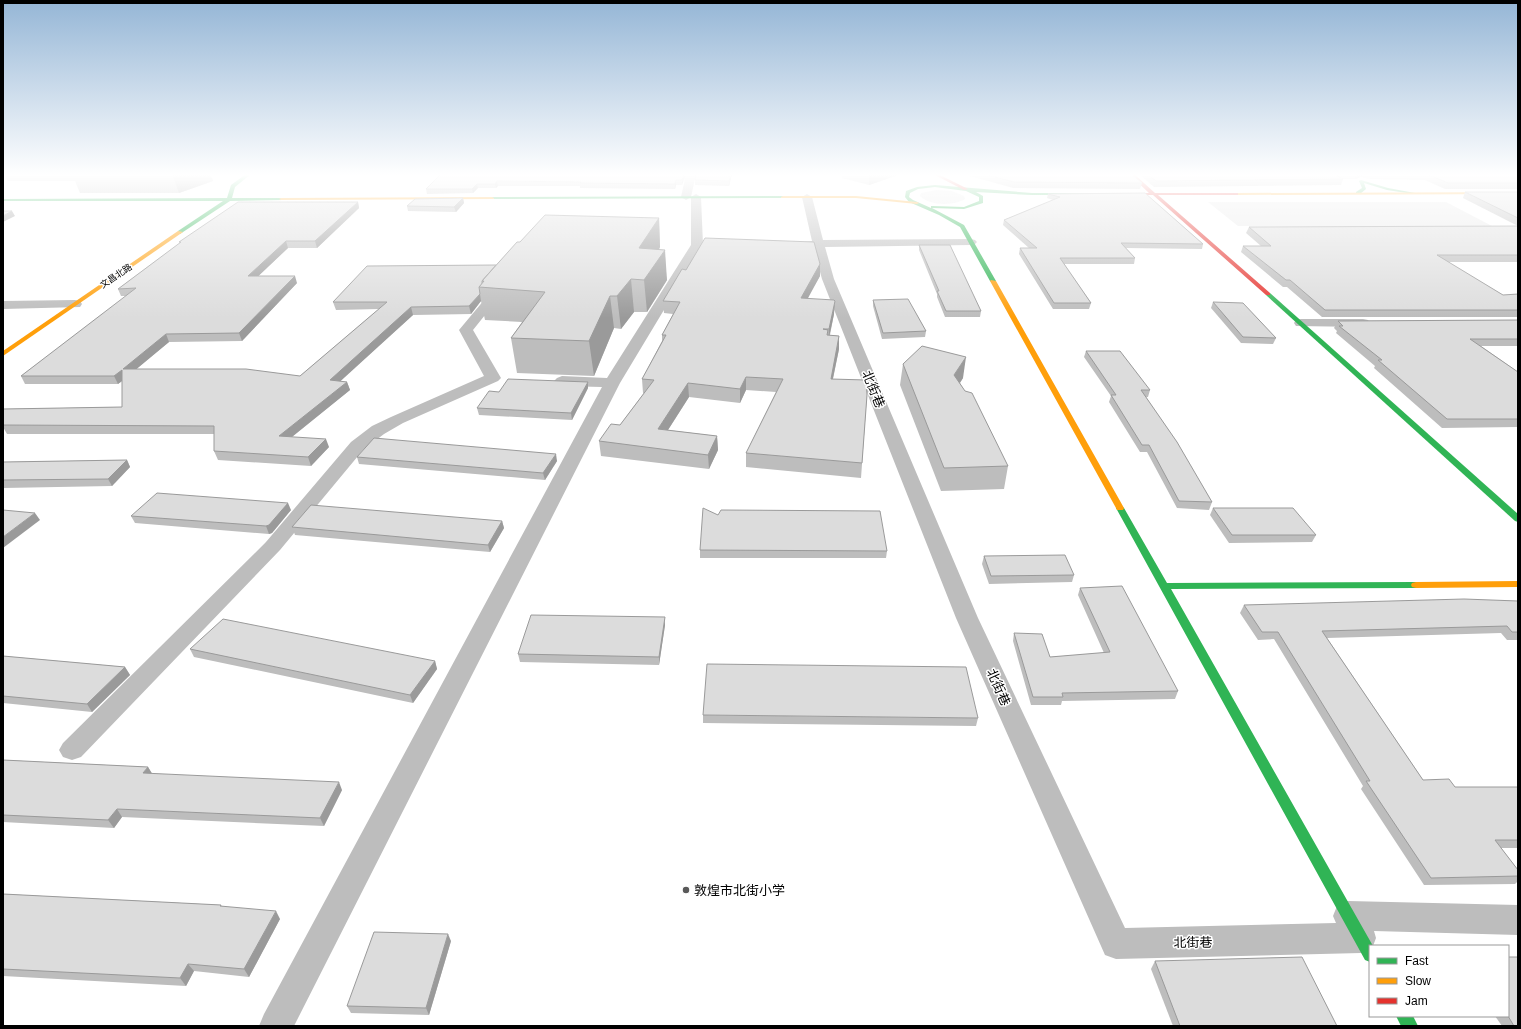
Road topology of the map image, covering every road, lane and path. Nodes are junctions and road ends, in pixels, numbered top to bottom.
1 (195, 222) edge
2 (696, 222) edge
3 (813, 222) edge
4 (955, 222) edge
5 (963, 222) edge
6 (1186, 222) edge
7 (962, 226) junction
8 (971, 242) junction
9 (795, 244) edge
10 (818, 244) junction
11 (509, 277) edge
12 (75, 304) junction
13 (3, 305) edge
14 (1301, 323) junction
15 (1378, 323) edge
16 (3, 354) edge
17 (548, 380) edge
18 (612, 383) junction
19 (1518, 519) edge
20 (1518, 584) edge
21 (1164, 586) junction
22 (72, 750) dead end
23 (1518, 920) edge
24 (1360, 937) edge
25 (1405, 1017) edge
26 (276, 1026) edge
27 (1410, 1026) edge

1 - 12 main road, 文昌北路
2 - 18 street
3 - 10 street, 北街巷
4 - 7 main road
5 - 7 main road
6 - 14 main road
7 - 8 main road
8 - 10 street
8 - 21 main road
9 - 10 street
10 - 24 street, 北街巷
11 - 22 street
12 - 13 street
12 - 16 main road, 文昌北路
14 - 15 street
14 - 19 main road
17 - 18 street
18 - 26 street
20 - 21 main road
21 - 24 main road
23 - 24 street
25 - 27 main road

